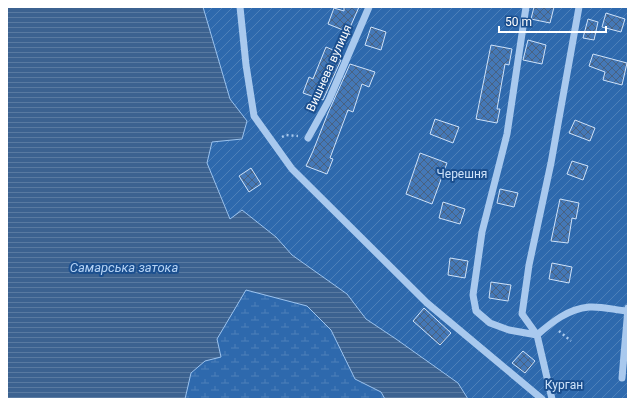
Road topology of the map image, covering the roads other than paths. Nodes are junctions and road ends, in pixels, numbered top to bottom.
1 (240, 7) edge
2 (369, 7) edge
3 (526, 7) edge
4 (579, 7) edge
5 (308, 138) road end
6 (627, 309) edge
7 (537, 335) junction
8 (622, 378) dead end
9 (542, 399) edge
10 (552, 399) edge

1 - 9 street
2 - 5 street, Вишнева вулиця
3 - 7 street
4 - 7 street
6 - 7 street
6 - 8 street
7 - 10 street

